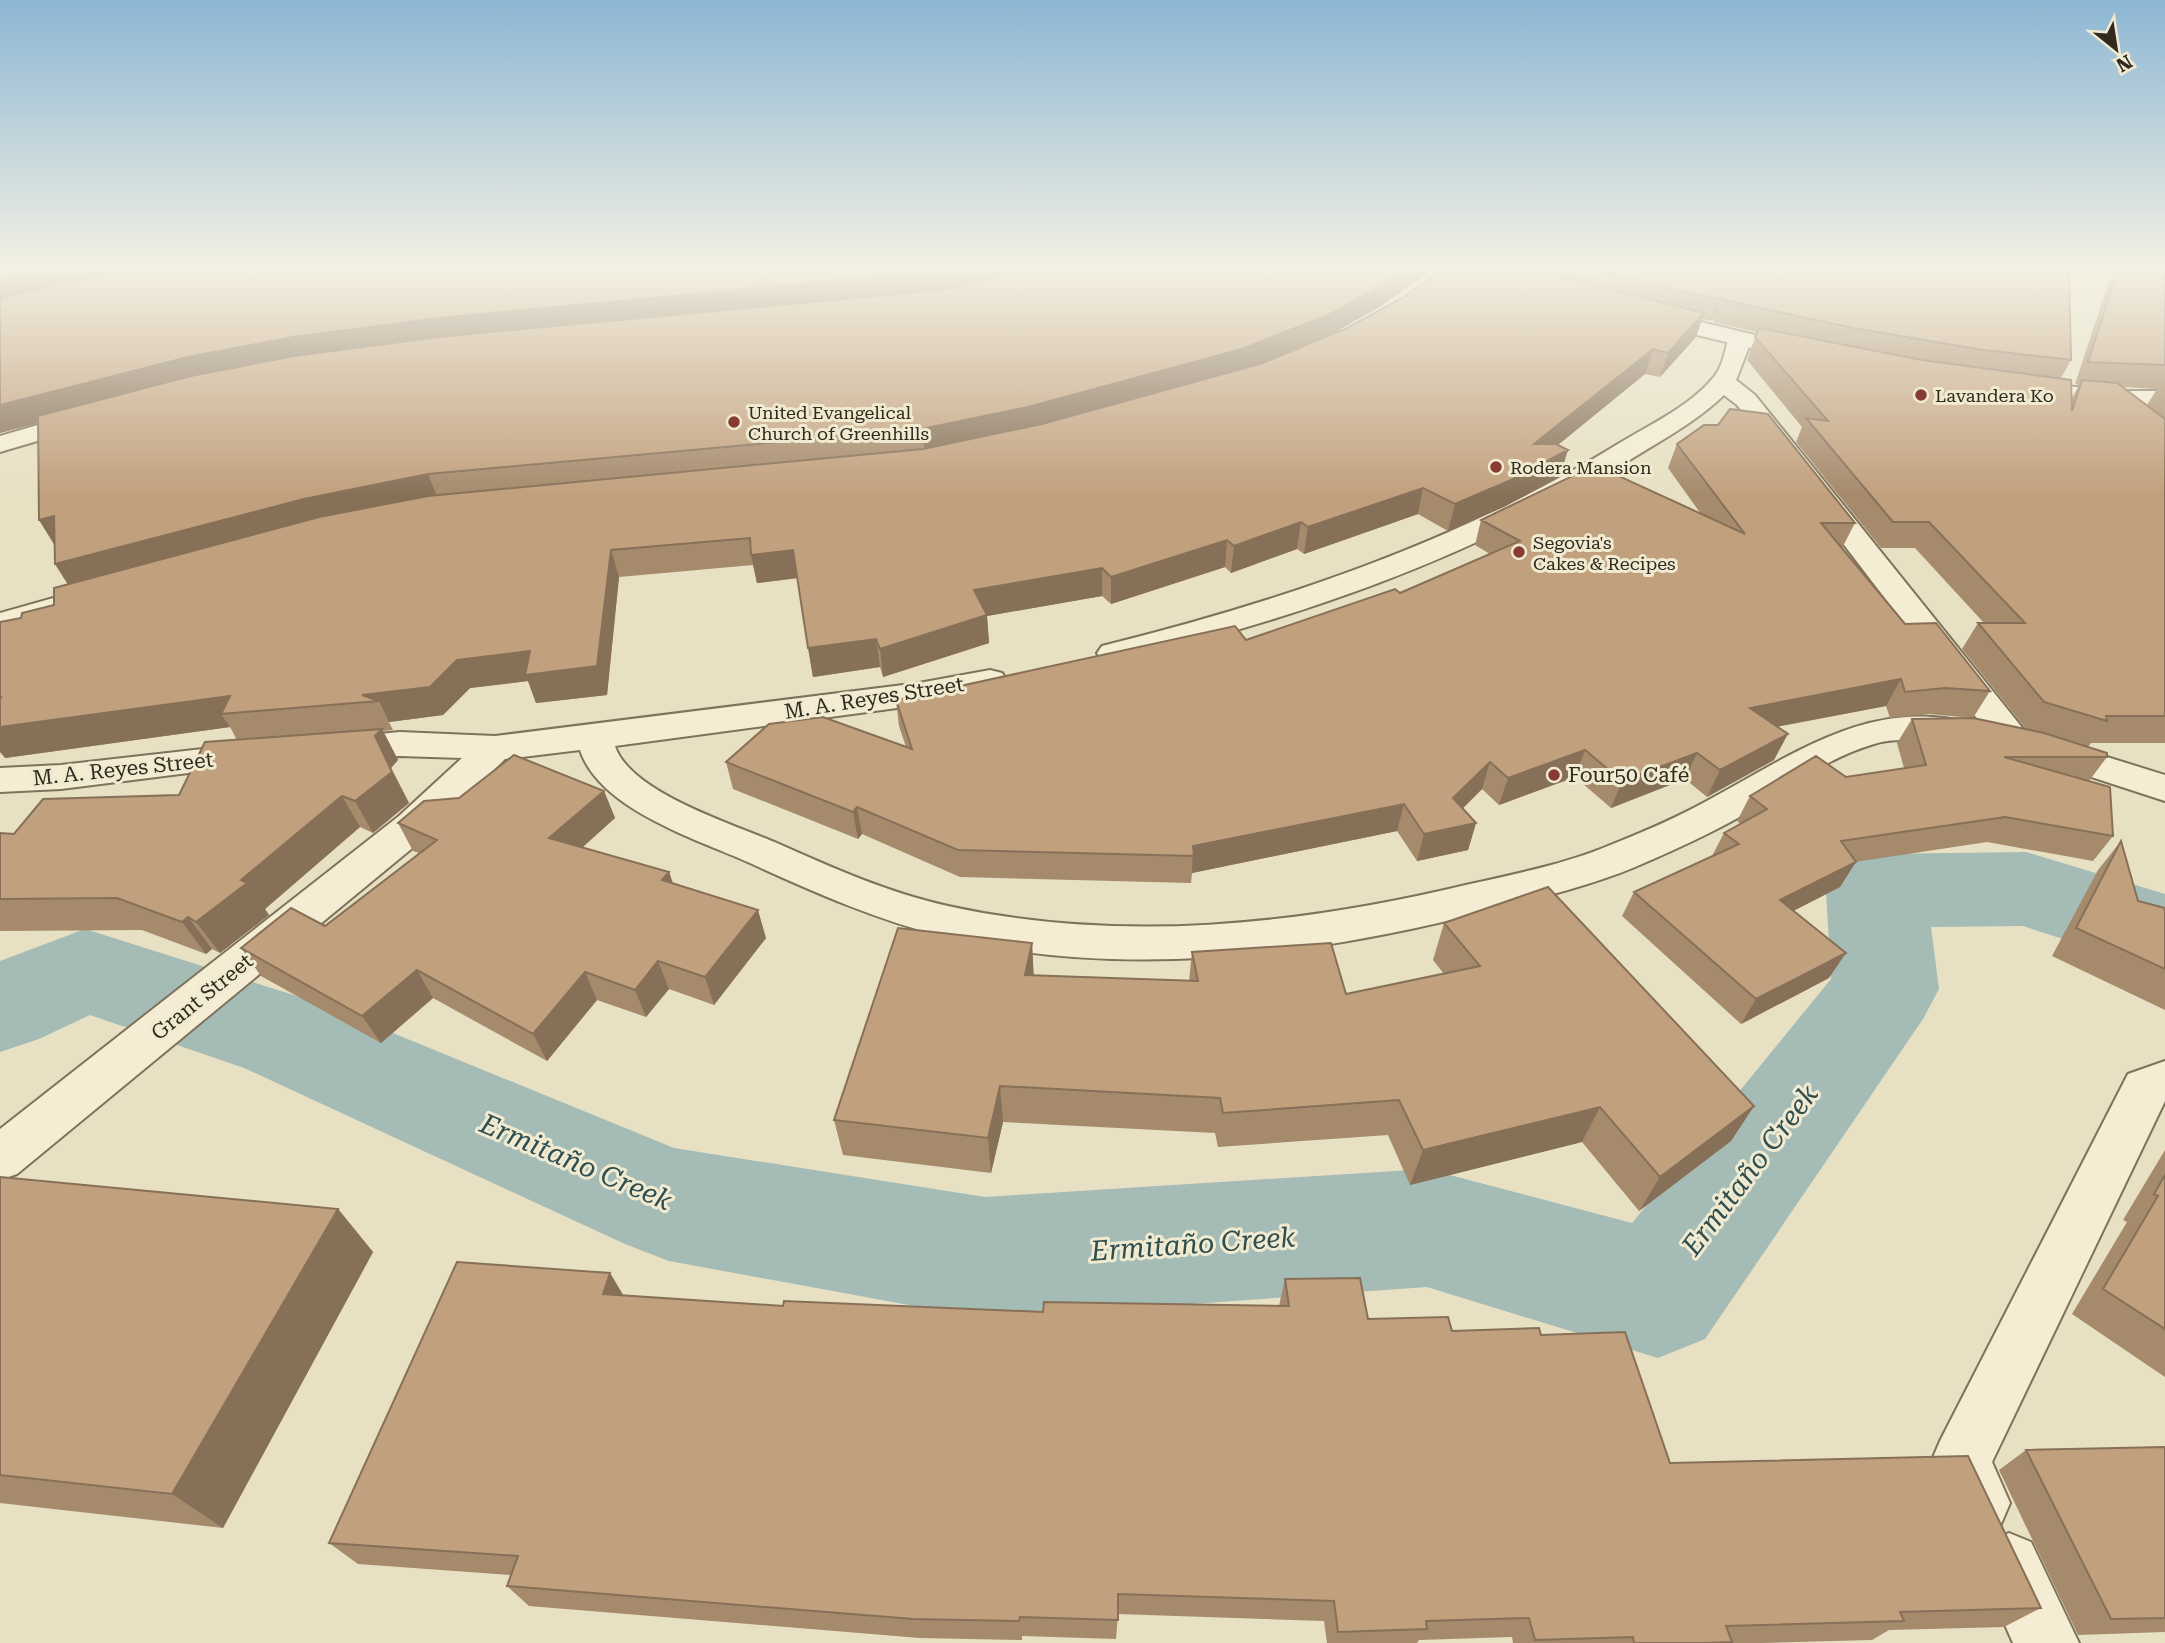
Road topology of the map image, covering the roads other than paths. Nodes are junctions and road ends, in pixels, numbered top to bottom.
1 (1739, 343) edge
2 (1757, 343) edge
3 (1828, 359) edge
4 (1723, 382) junction
5 (1995, 386) edge
6 (2113, 398) junction
7 (2165, 398) edge
8 (109, 413) edge
9 (2144, 422) edge
10 (0, 444) edge
11 (97, 595) edge
12 (0, 623) edge
13 (1089, 659) edge
14 (1022, 674) edge
15 (594, 737) junction
16 (2011, 738) junction
17 (495, 748) junction
18 (0, 780) edge
19 (2165, 788) edge
20 (2165, 1081) edge
21 (0, 1158) edge
22 (2046, 1643) edge

1 - 4 street
2 - 3 street
4 - 13 street
4 - 16 street
5 - 6 street
6 - 7 street
6 - 9 street
8 - 10 street
11 - 12 street
14 - 15 street, M. A. Reyes Street
15 - 16 street
15 - 17 street, M. A. Reyes Street
16 - 19 street
17 - 18 street, M. A. Reyes Street
17 - 21 street, Grant Street
20 - 22 street

